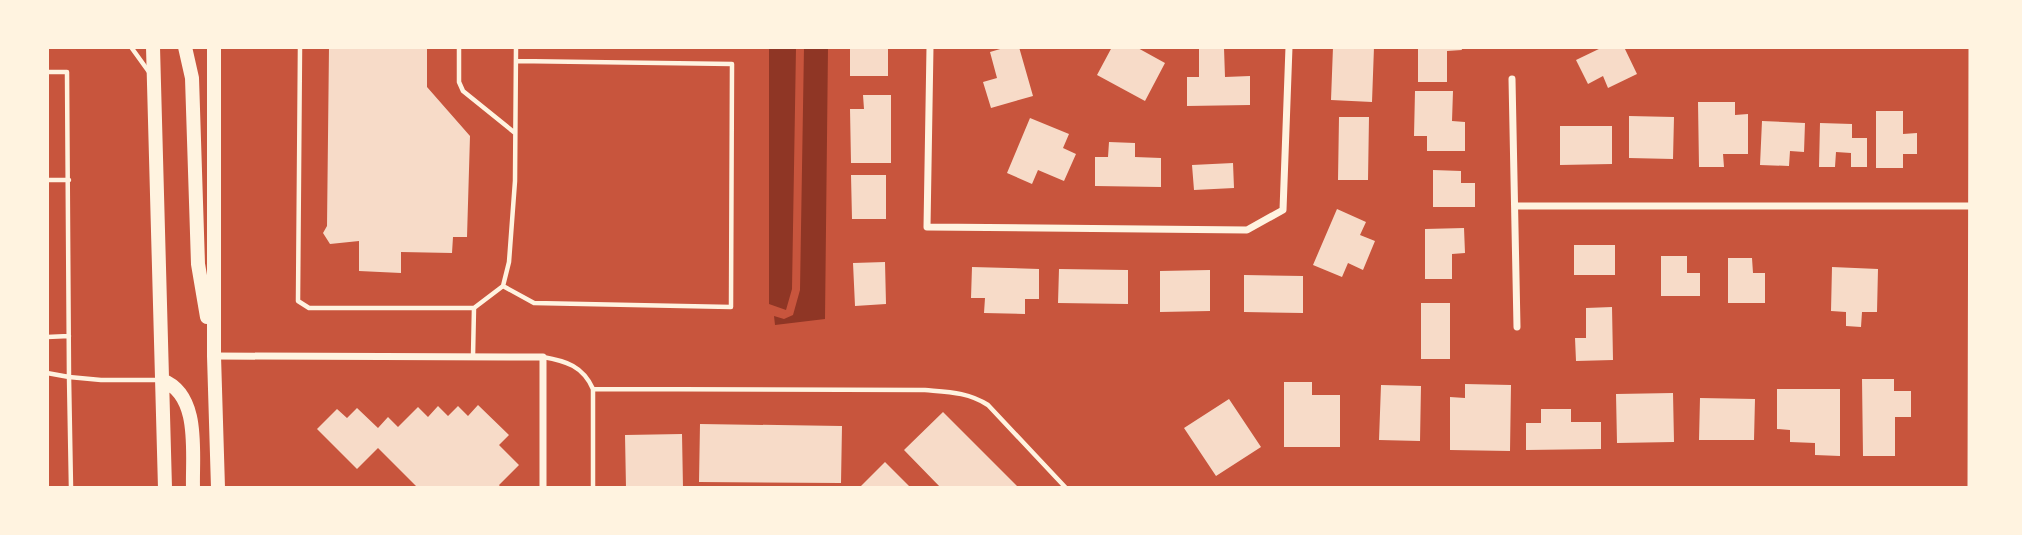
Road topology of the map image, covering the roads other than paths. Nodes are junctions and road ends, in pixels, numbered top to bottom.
1 (131, 47) edge
2 (153, 47) edge
3 (185, 47) edge
4 (214, 47) edge
5 (300, 47) edge
6 (459, 47) edge
7 (516, 47) edge
8 (930, 47) edge
9 (1289, 47) edge
10 (1972, 47) edge
11 (516, 61) junction
12 (47, 72) edge
13 (155, 79) junction
14 (1512, 79) dead end
15 (515, 133) junction
16 (47, 180) edge
17 (69, 180) junction
18 (1515, 206) junction
19 (1971, 206) junction
20 (503, 286) junction
21 (474, 309) junction
22 (1517, 327) dead end
23 (47, 337) edge
24 (69, 337) junction
25 (214, 356) junction
26 (474, 356) junction
27 (543, 357) junction
28 (47, 373) edge
29 (69, 377) junction
30 (162, 380) junction
31 (593, 389) junction
32 (71, 488) edge
33 (165, 488) edge
34 (193, 488) edge
35 (218, 488) edge
36 (543, 488) edge
37 (593, 488) edge
38 (1066, 488) edge
39 (1971, 488) edge

1 - 13 lane
2 - 13 main road
3 - 25 main road
4 - 25 main road
5 - 21 lane
6 - 15 lane
7 - 11 lane
8 - 9 street
10 - 19 street
11 - 15 lane
11 - 20 lane
12 - 17 lane
13 - 30 main road
14 - 18 street
15 - 20 lane
16 - 17 lane
17 - 24 lane
18 - 19 street
18 - 22 street
19 - 39 street
20 - 21 lane
21 - 26 lane
23 - 24 lane
24 - 29 lane
25 - 26 street
25 - 35 main road
26 - 27 street
27 - 31 lane
27 - 36 street
28 - 29 lane
29 - 30 lane
29 - 32 lane
30 - 33 main road
30 - 34 main road
31 - 37 lane
31 - 38 lane

